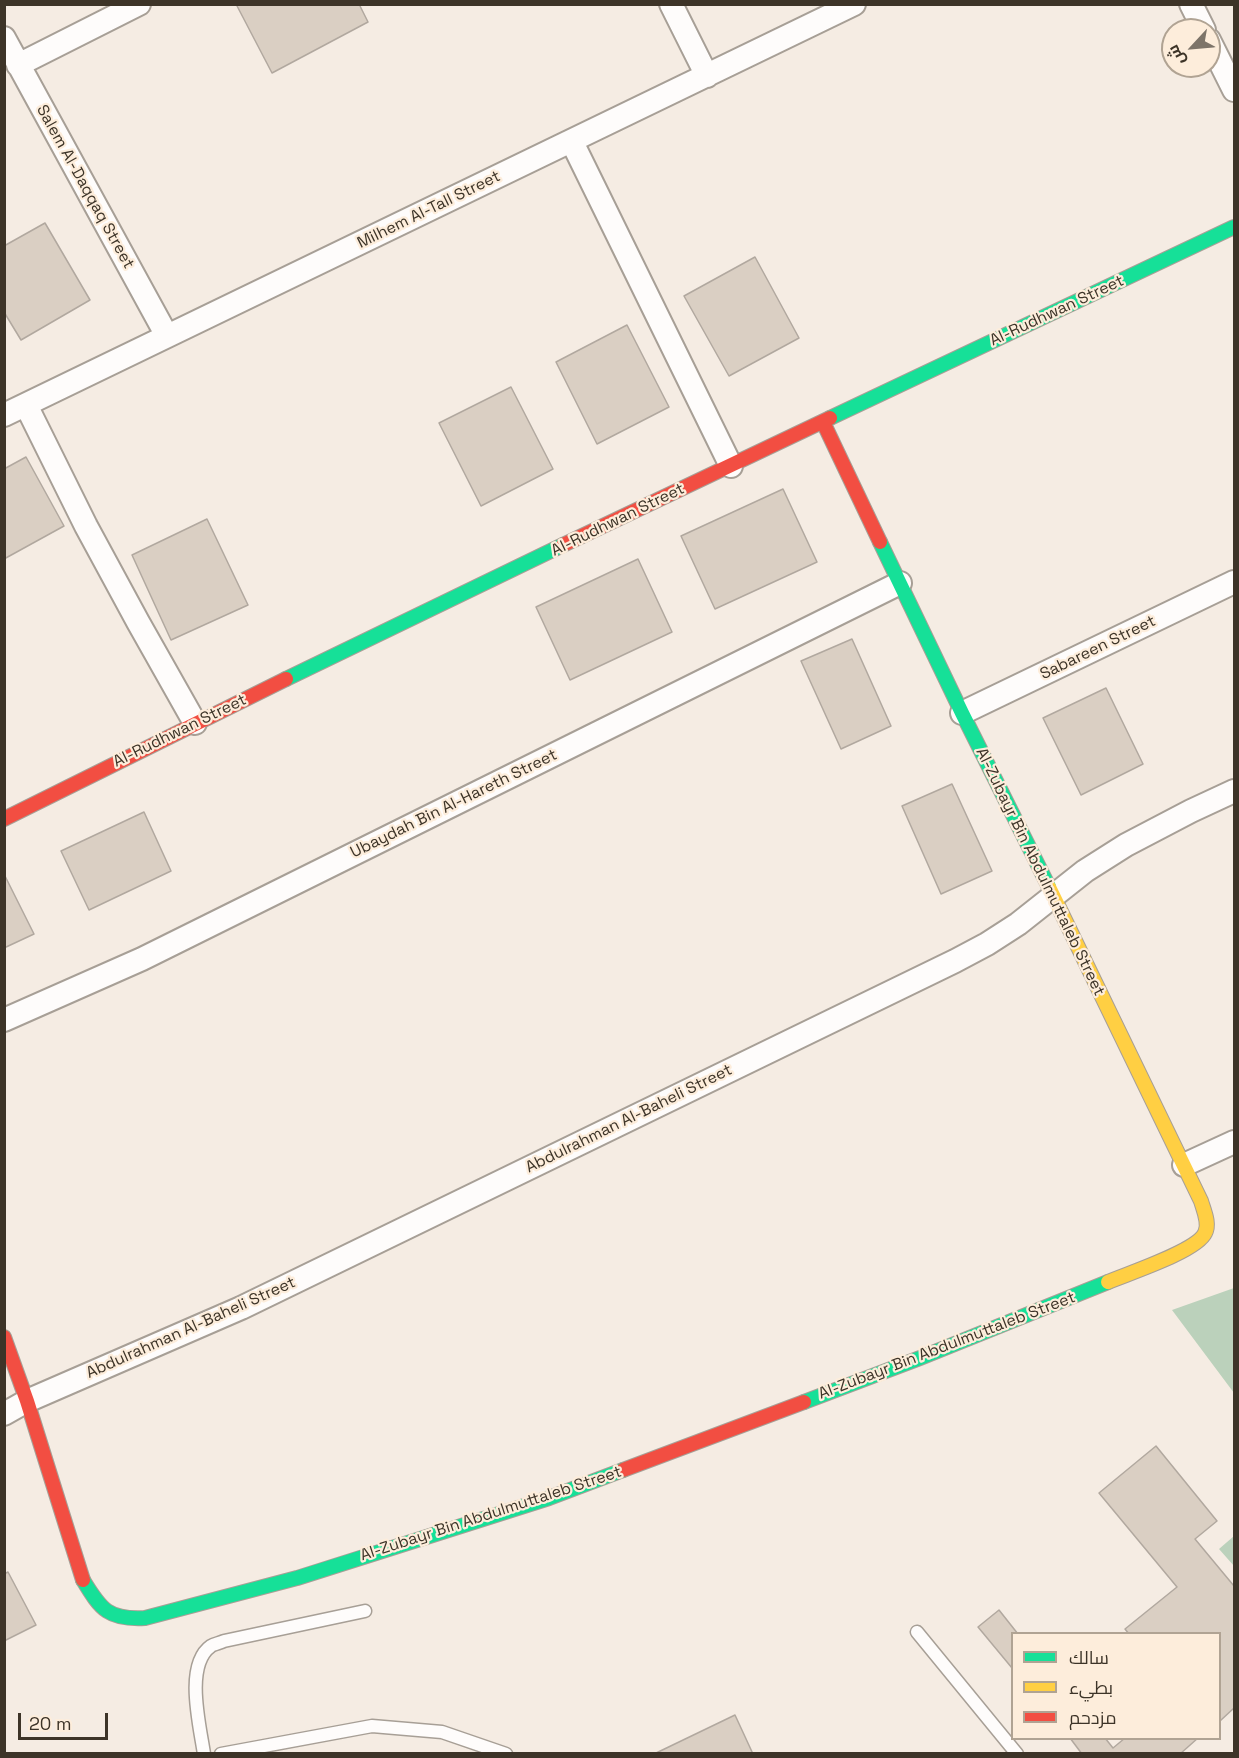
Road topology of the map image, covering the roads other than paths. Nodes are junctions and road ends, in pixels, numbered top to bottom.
1 (139, 4) edge
2 (671, 4) edge
3 (854, 4) edge
4 (1191, 4) edge
5 (1198, 18) edge
6 (4, 38) edge
7 (1221, 64) edge
8 (18, 65) junction
9 (707, 76) junction
10 (1234, 90) edge
11 (572, 142) junction
12 (1234, 227) edge
13 (167, 336) junction
14 (26, 405) junction
15 (4, 415) edge
16 (823, 422) junction
17 (731, 466) junction
18 (1234, 582) edge
19 (900, 583) junction
20 (962, 713) junction
21 (195, 723) junction
22 (1234, 790) edge
23 (4, 819) edge
24 (1053, 895) junction
25 (4, 1020) edge
26 (1234, 1142) edge
27 (1184, 1165) junction
28 (4, 1337) edge
29 (27, 1401) junction
30 (4, 1414) edge
31 (365, 1611) dead end
32 (917, 1632) dead end
33 (204, 1754) edge
34 (221, 1754) edge
35 (506, 1754) edge
36 (1017, 1754) edge

1 - 8 street
2 - 9 street
3 - 9 street, Milhem Al-Tall Street
4 - 5 street
6 - 8 street, Salem Al-Daqqaq Street
7 - 10 street
8 - 13 street, Salem Al-Daqqaq Street
9 - 11 street, Milhem Al-Tall Street
11 - 13 street, Milhem Al-Tall Street
11 - 17 street
12 - 16 street, Al-Rudhwan Street
13 - 14 street, Milhem Al-Tall Street
14 - 15 street, Milhem Al-Tall Street
14 - 21 street
16 - 17 street, Al-Rudhwan Street
16 - 19 street, Al-Zubayr Bin Abdulmuttaleb Street
17 - 21 street, Al-Rudhwan Street
18 - 20 street, Sabareen Street
19 - 20 street, Al-Zubayr Bin Abdulmuttaleb Street
19 - 25 street, Ubaydah Bin Al-Hareth Street
20 - 24 street, Al-Zubayr Bin Abdulmuttaleb Street
21 - 23 street, Al-Rudhwan Street
22 - 24 street, Abdulrahman Al-Baheli Street
24 - 27 street, Al-Zubayr Bin Abdulmuttaleb Street
24 - 29 street, Abdulrahman Al-Baheli Street
26 - 27 street
27 - 29 street, Al-Zubayr Bin Abdulmuttaleb Street
28 - 29 street, Al-Zubayr Bin Abdulmuttaleb Street
29 - 30 street, Abdulrahman Al-Baheli Street
31 - 33 lane
32 - 36 lane
34 - 35 lane

